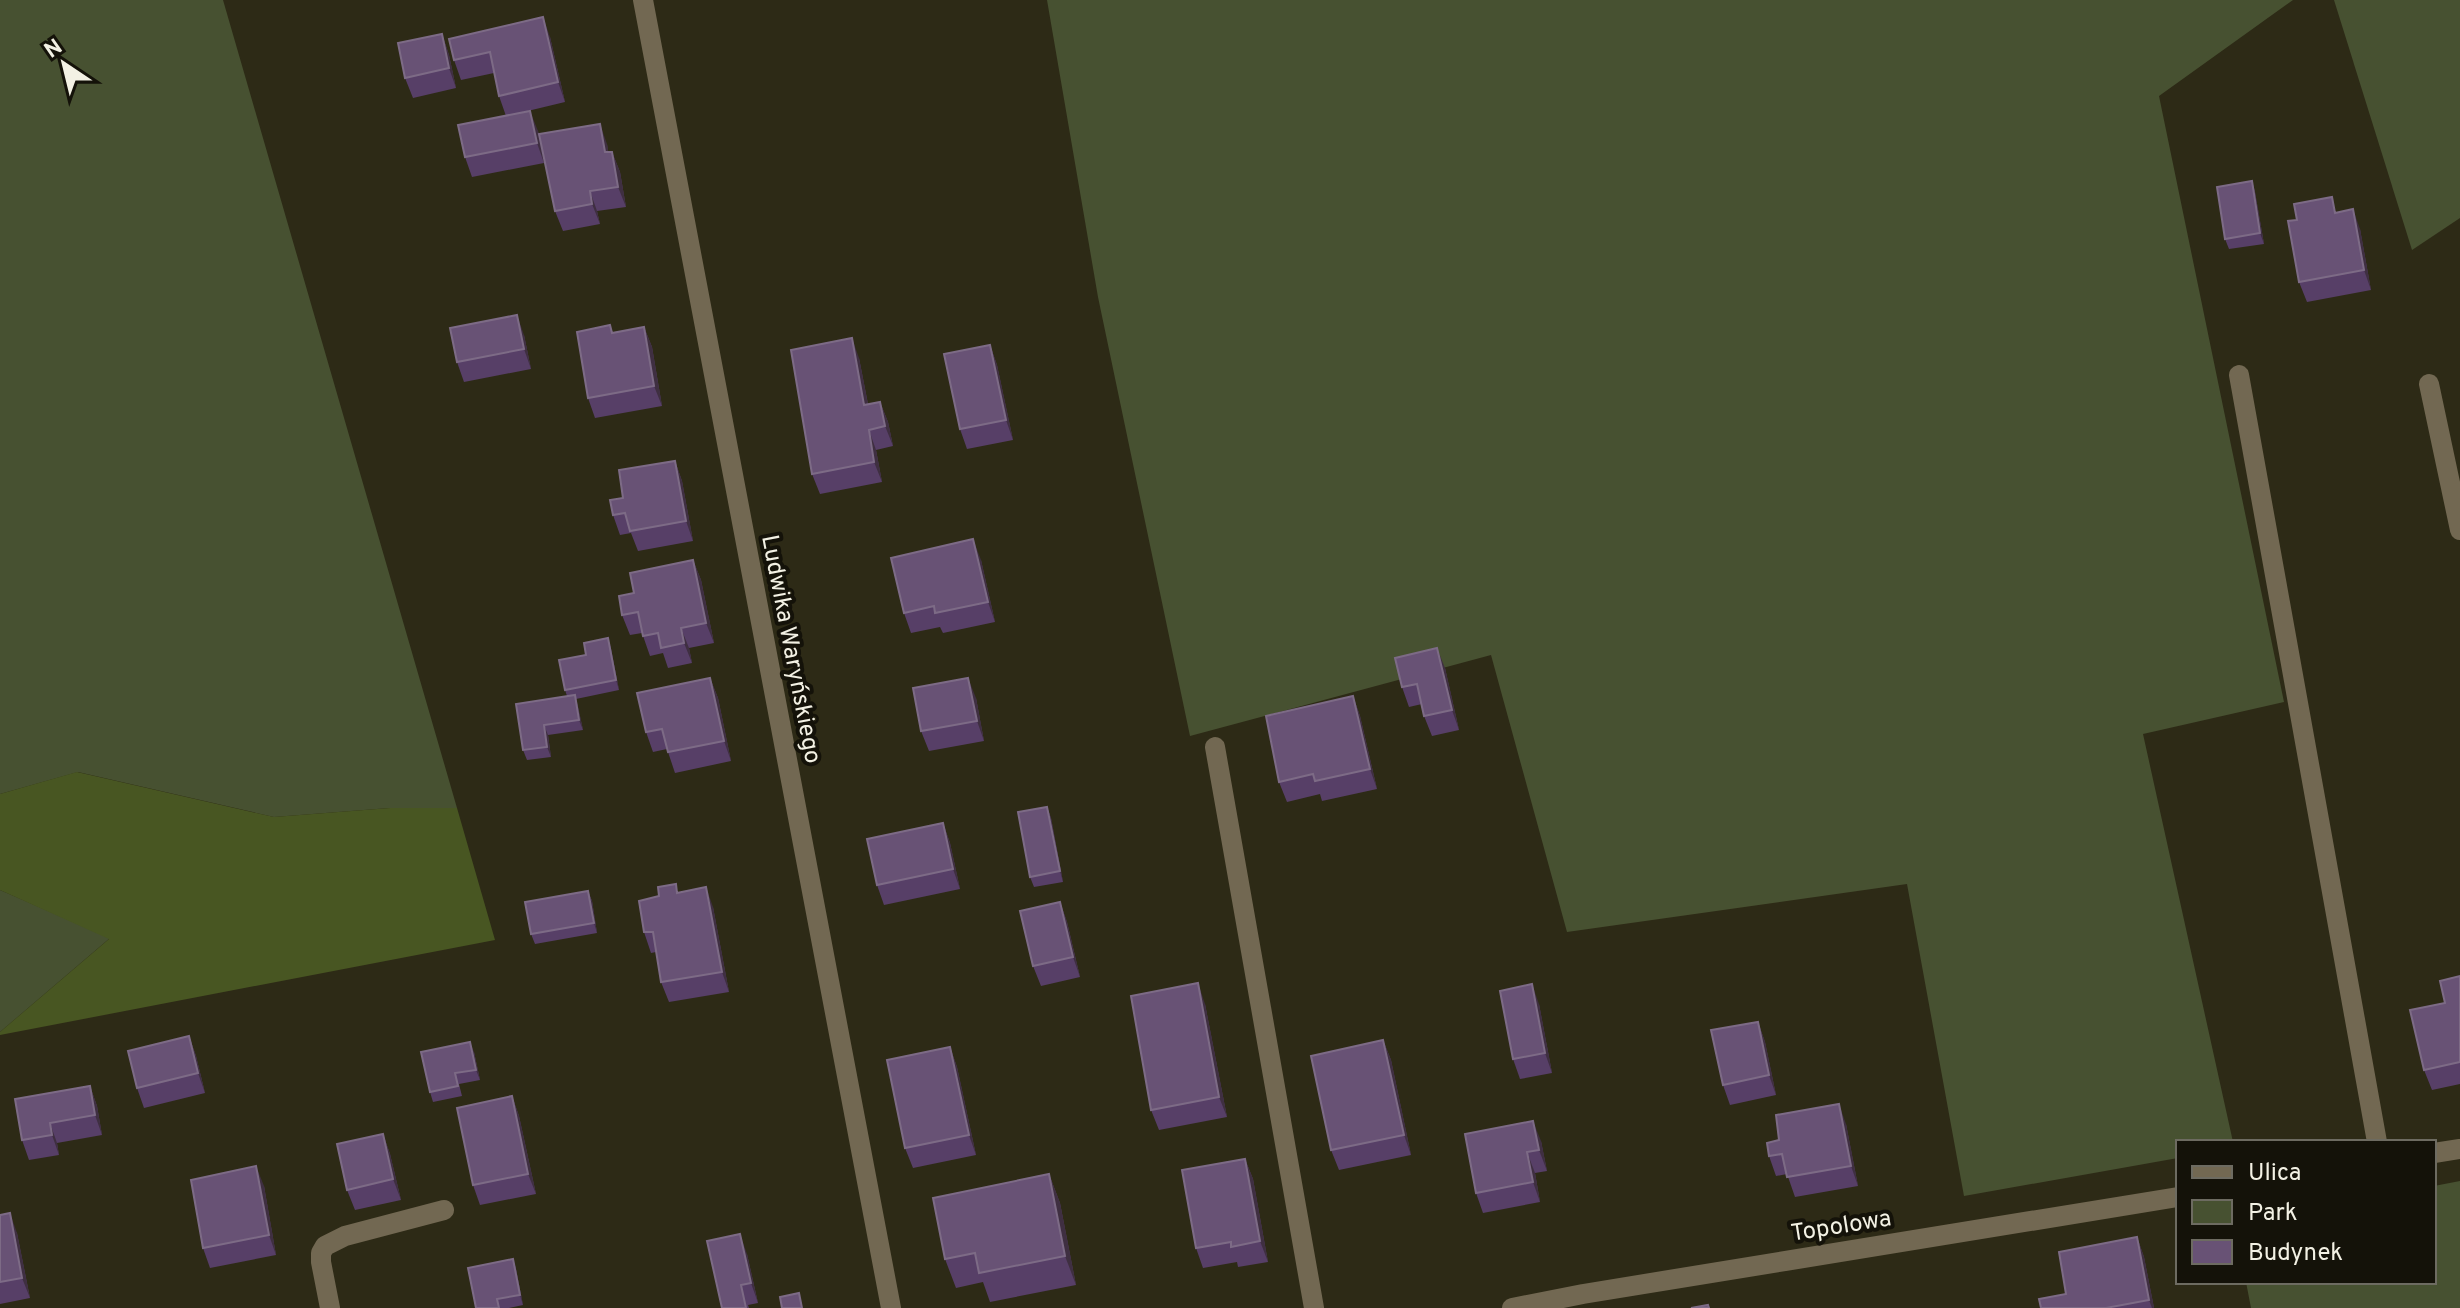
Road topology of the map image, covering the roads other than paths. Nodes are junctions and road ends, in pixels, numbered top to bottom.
1 (643, 0) edge
2 (2239, 375) dead end
3 (2429, 384) dead end
4 (2460, 530) edge
5 (1215, 747) dead end
6 (2377, 1140) edge
7 (2460, 1149) edge
8 (2436, 1153) edge
9 (2176, 1197) edge
10 (444, 1210) dead end
11 (1585, 1301) edge
12 (330, 1308) edge
13 (891, 1308) edge
14 (1314, 1308) edge
15 (1512, 1308) edge

1 - 13 street, Ludwika Waryńskiego
2 - 6 street
3 - 4 street
5 - 14 street
7 - 8 street
9 - 11 street, Topolowa
10 - 12 street
11 - 15 street, Topolowa

